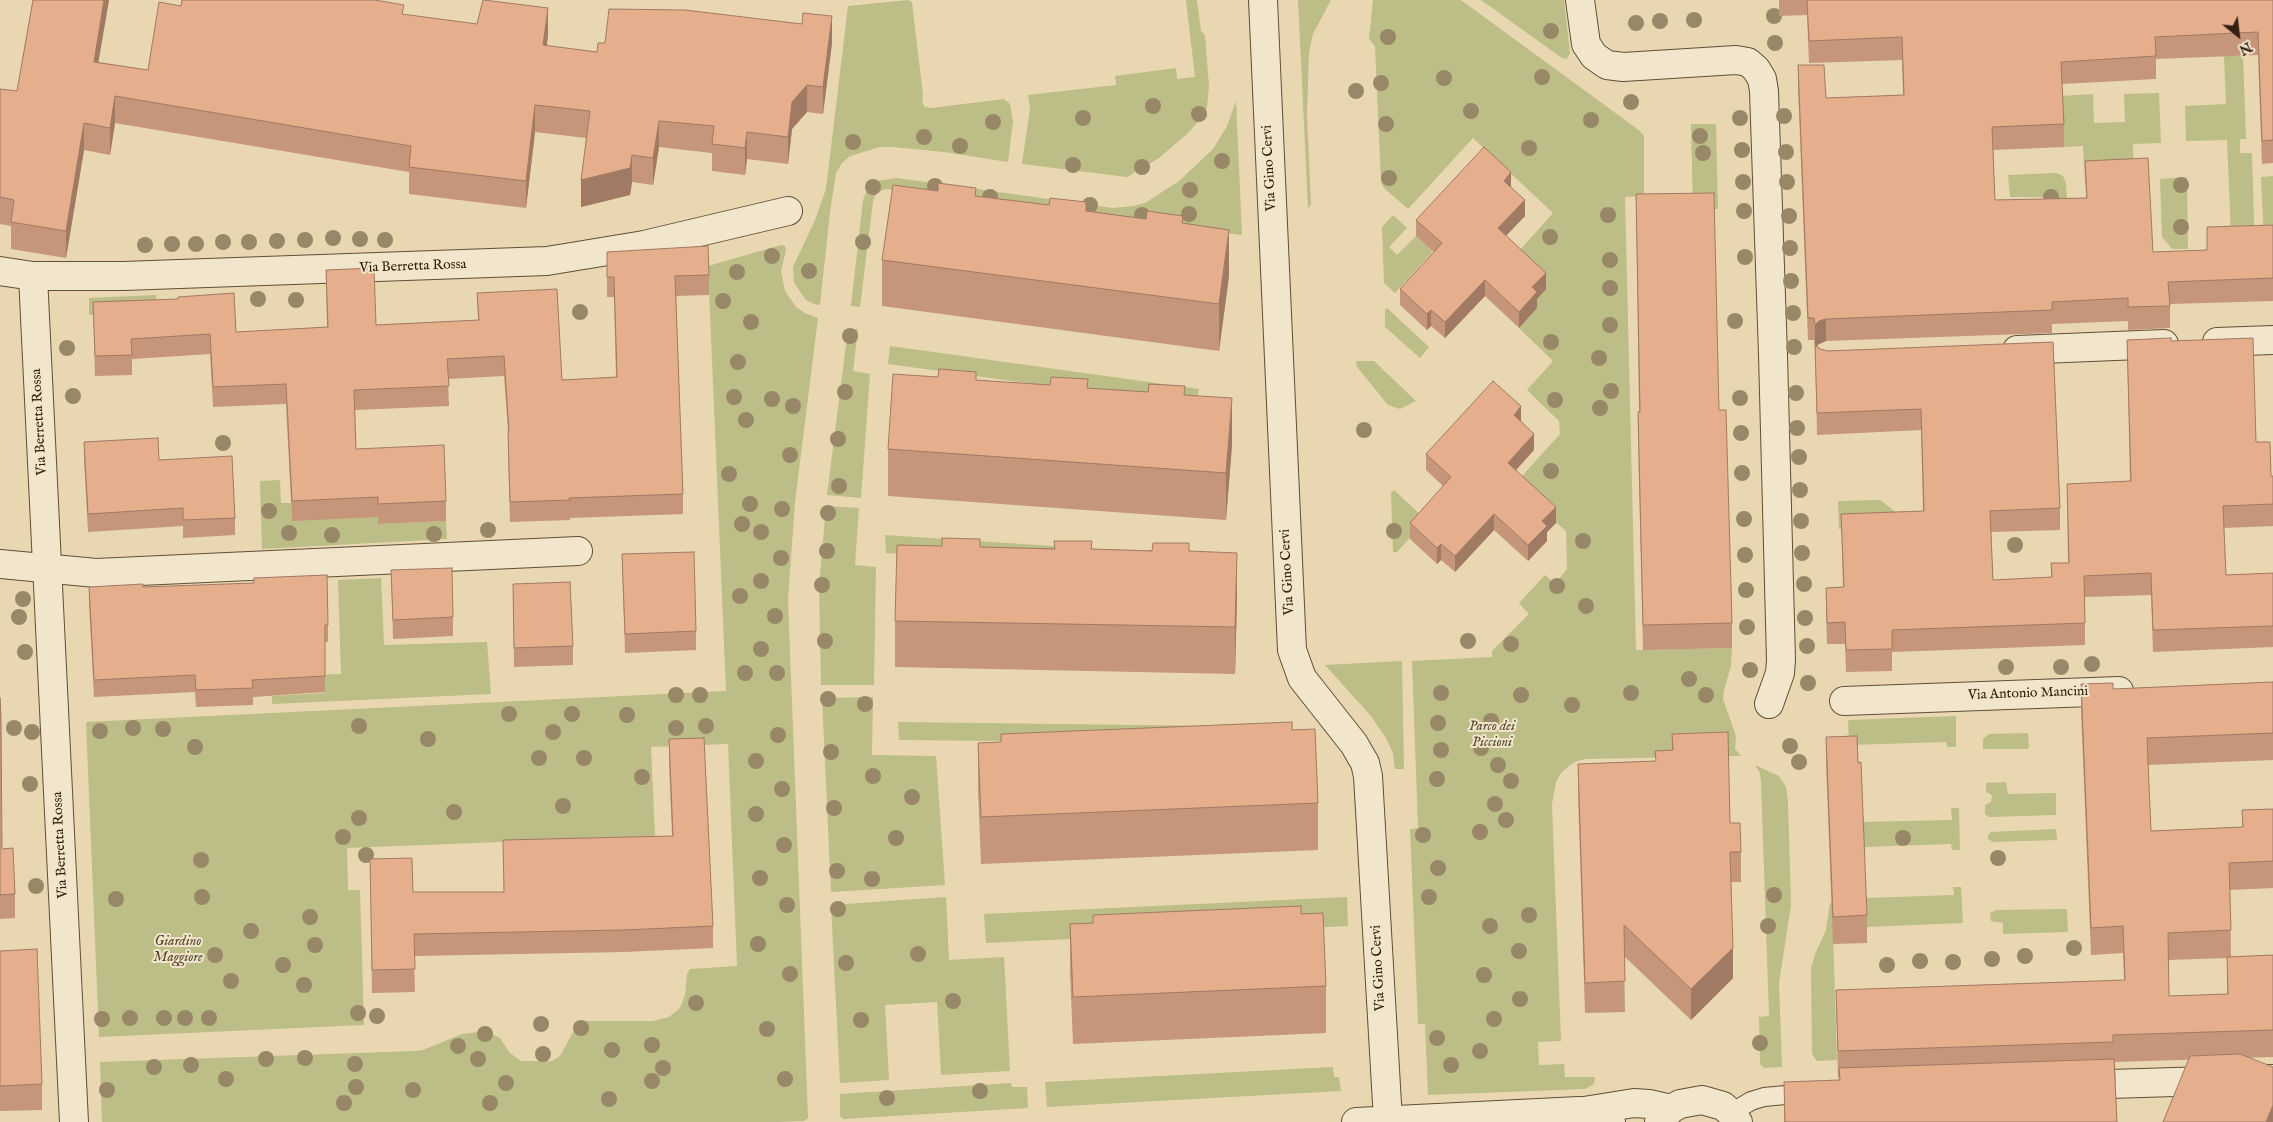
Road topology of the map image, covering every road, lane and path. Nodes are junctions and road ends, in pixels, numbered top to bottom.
1 (1263, 0) edge
2 (1580, 0) edge
3 (788, 211) dead end
4 (0, 271) edge
5 (33, 276) junction
6 (2273, 340) edge
7 (1996, 351) edge
8 (578, 551) dead end
9 (0, 564) edge
10 (48, 568) junction
11 (2143, 690) edge
12 (1844, 701) dead end
13 (1769, 704) dead end
14 (2273, 1079) edge
15 (2050, 1086) edge
16 (1822, 1093) edge
17 (1580, 1111) junction
18 (1665, 1116) edge
19 (1735, 1118) edge
20 (1388, 1121) junction
21 (74, 1122) edge
22 (1356, 1122) edge
23 (1611, 1122) edge

1 - 20 street, Via Gino Cervi
2 - 13 street
3 - 5 street, Via Berretta Rossa
4 - 5 street, Via Berretta Rossa
5 - 10 street, Via Berretta Rossa
6 - 7 street
8 - 10 street
9 - 10 street
10 - 21 street, Via Berretta Rossa
11 - 12 street, Via Antonio Mancini
14 - 15 street
16 - 19 lane
17 - 18 street
17 - 20 street
17 - 23 street
18 - 19 street
20 - 22 street

